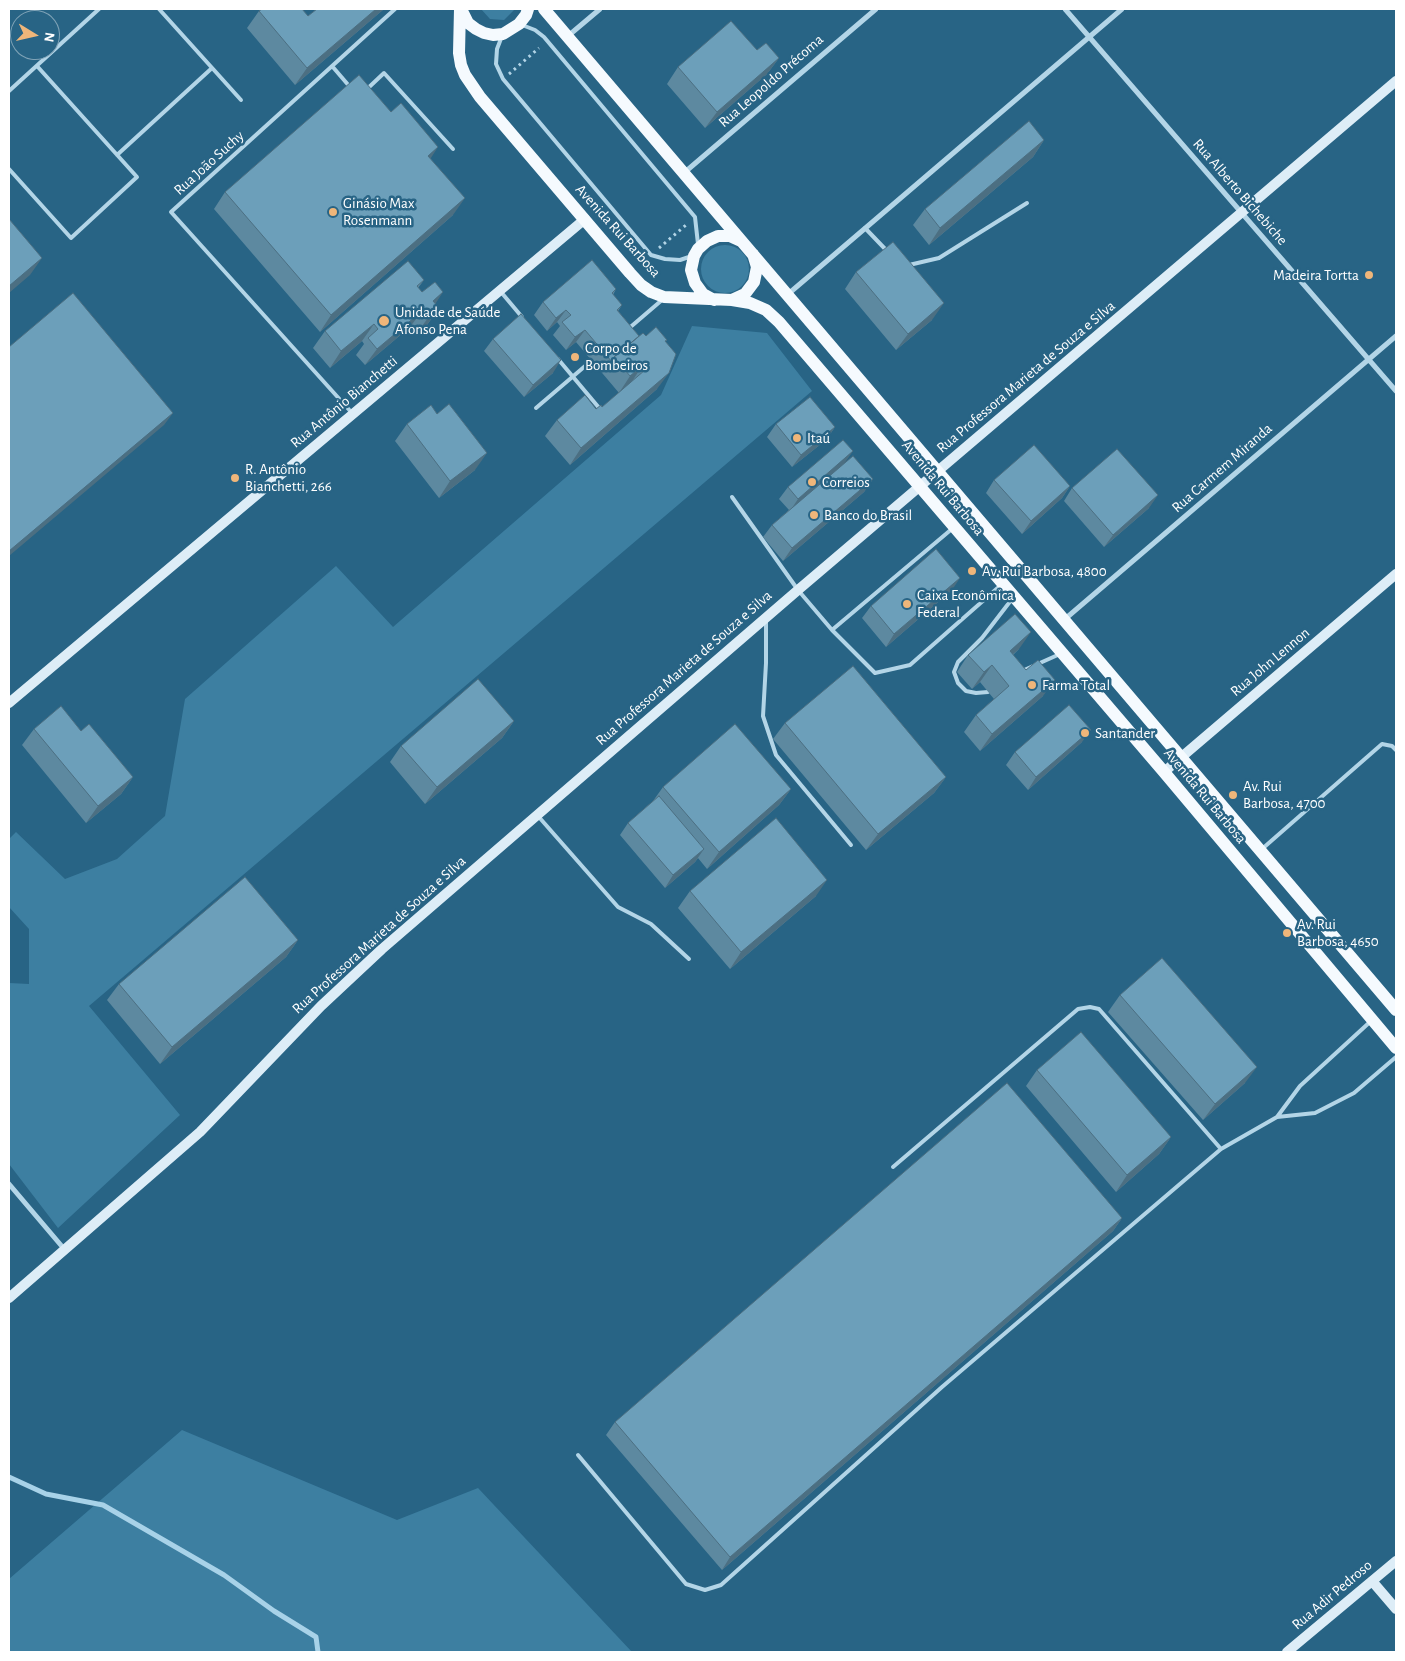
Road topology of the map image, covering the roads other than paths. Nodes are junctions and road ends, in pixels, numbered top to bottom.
1 (99, 9) edge
2 (158, 9) edge
3 (395, 9) edge
4 (461, 9) edge
5 (528, 9) edge
6 (544, 9) edge
7 (600, 9) edge
8 (876, 9) edge
9 (1065, 9) edge
10 (1122, 9) edge
11 (520, 24) junction
12 (503, 34) junction
13 (568, 37) junction
14 (1090, 37) junction
15 (37, 66) junction
16 (332, 66) junction
17 (212, 68) junction
18 (1396, 80) edge
19 (352, 89) edge
20 (9, 92) edge
21 (359, 96) edge
22 (241, 100) dead end
23 (453, 149) dead end
24 (117, 155) junction
25 (9, 169) edge
26 (683, 174) junction
27 (1027, 203) dead end
28 (1242, 213) junction
29 (584, 219) junction
30 (866, 228) junction
31 (741, 241) junction
32 (696, 252) junction
33 (752, 253) junction
34 (893, 255) edge
35 (901, 260) edge
36 (499, 290) junction
37 (786, 296) junction
38 (665, 297) junction
39 (716, 300) junction
40 (732, 300) junction
41 (524, 319) edge
42 (626, 331) edge
43 (1396, 336) edge
44 (554, 355) edge
45 (1369, 359) junction
46 (591, 360) dead end
47 (573, 376) junction
48 (1396, 391) edge
49 (536, 408) dead end
50 (600, 409) edge
51 (353, 414) junction
52 (939, 471) junction
53 (920, 486) junction
54 (732, 497) dead end
55 (954, 526) junction
56 (1396, 574) edge
57 (1003, 583) junction
58 (798, 590) junction
59 (1014, 597) junction
60 (766, 618) junction
61 (1065, 620) junction
62 (832, 630) junction
63 (982, 638) junction
64 (987, 645) edge
65 (1061, 654) junction
66 (1013, 674) edge
67 (988, 692) dead end
68 (9, 703) edge
69 (1396, 750) edge
70 (1182, 757) junction
71 (1164, 772) junction
72 (537, 814) junction
73 (851, 845) dead end
74 (1261, 850) junction
75 (689, 959) dead end
76 (1396, 1010) edge
77 (1372, 1020) junction
78 (1396, 1048) edge
79 (1396, 1058) edge
80 (1277, 1117) junction
81 (1222, 1149) junction
82 (893, 1167) dead end
83 (9, 1184) edge
84 (65, 1250) junction
85 (9, 1298) edge
86 (578, 1455) dead end
87 (1396, 1560) edge
88 (1372, 1581) junction
89 (1396, 1609) edge
90 (1287, 1652) edge

1 - 15 lane
2 - 17 lane
3 - 16 lane, Rua João Suchy
4 - 12 main road
4 - 29 main road, Avenida Rui Barbosa
5 - 11 main road
6 - 13 main road, Avenida Rui Barbosa
7 - 13 street
8 - 26 street, Rua Leopoldo Précoma
9 - 14 street, Rua Alberto Bichebiche
10 - 14 street
11 - 12 main road
11 - 32 lane
12 - 32 lane
13 - 26 main road, Avenida Rui Barbosa
14 - 28 street, Rua Alberto Bichebiche
14 - 30 street
15 - 20 lane
15 - 24 lane
16 - 19 lane
16 - 51 lane, Rua João Suchy
17 - 22 lane
17 - 24 lane
18 - 28 street, Rua Professora Marieta de Souza e Silva
21 - 23 lane
24 - 25 lane
26 - 31 main road, Avenida Rui Barbosa
27 - 35 lane
28 - 45 street, Rua Alberto Bichebiche
28 - 52 street, Rua Professora Marieta de Souza e Silva
29 - 36 street, Rua Antônio Bianchetti
29 - 38 main road, Avenida Rui Barbosa
30 - 34 lane
30 - 37 street
31 - 32 main road
31 - 33 main road, Avenida Rui Barbosa
32 - 39 main road
33 - 37 main road, Avenida Rui Barbosa
33 - 40 main road
36 - 41 lane
36 - 51 street, Rua Antônio Bianchetti
37 - 52 main road, Avenida Rui Barbosa
38 - 39 main road, Avenida Rui Barbosa
38 - 42 lane
39 - 40 main road, Avenida Rui Barbosa
40 - 53 main road, Avenida Rui Barbosa
43 - 45 street, Rua Carmem Miranda
44 - 47 lane
45 - 48 street, Rua Alberto Bichebiche
45 - 61 street, Rua Carmem Miranda
46 - 47 lane
47 - 49 lane
47 - 50 lane
51 - 68 street, Rua Antônio Bianchetti
52 - 53 street, Rua Professora Marieta de Souza e Silva
52 - 61 main road, Avenida Rui Barbosa
53 - 55 main road, Avenida Rui Barbosa
53 - 58 street, Rua Professora Marieta de Souza e Silva
54 - 58 lane
55 - 57 main road, Avenida Rui Barbosa
55 - 62 lane
56 - 70 street, Rua John Lennon
57 - 59 main road, Avenida Rui Barbosa
57 - 62 lane
58 - 60 street, Rua Professora Marieta de Souza e Silva
58 - 62 lane
59 - 63 lane
59 - 65 main road, Avenida Rui Barbosa
60 - 72 street, Rua Professora Marieta de Souza e Silva
60 - 73 lane
61 - 70 main road, Avenida Rui Barbosa
63 - 64 lane
63 - 67 lane
65 - 66 lane
65 - 71 main road, Avenida Rui Barbosa
69 - 74 lane
70 - 71 street, Rua John Lennon
70 - 74 main road, Avenida Rui Barbosa
71 - 77 main road, Avenida Rui Barbosa
72 - 75 lane
72 - 84 street, Rua Professora Marieta de Souza e Silva
74 - 76 main road, Avenida Rui Barbosa
77 - 78 main road, Avenida Rui Barbosa
77 - 80 lane
79 - 80 lane
80 - 81 lane
81 - 82 lane
81 - 86 lane
83 - 84 street
84 - 85 street, Rua Professora Marieta de Souza e Silva
87 - 88 street, Rua Adir Pedroso
88 - 89 street
88 - 90 street, Rua Adir Pedroso

